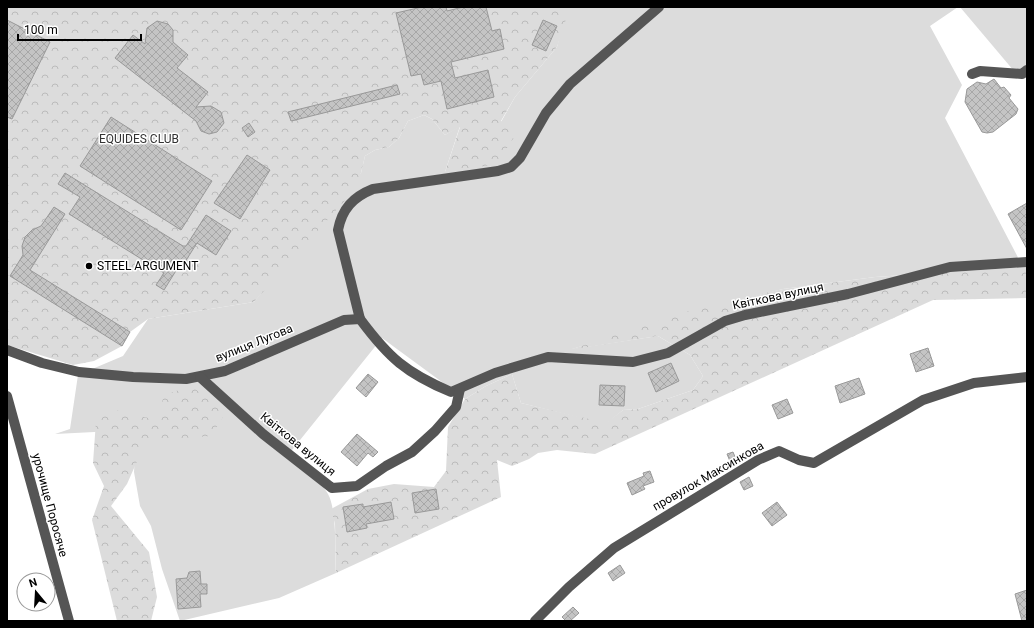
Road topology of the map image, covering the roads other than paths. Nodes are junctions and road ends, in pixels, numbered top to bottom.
1 (659, 7) edge
2 (1027, 70) edge
3 (972, 74) dead end
4 (1027, 262) edge
5 (360, 319) junction
6 (7, 350) edge
7 (200, 377) junction
8 (1027, 377) edge
9 (460, 389) junction
10 (7, 396) edge
11 (69, 621) edge
12 (535, 621) edge

1 - 5 street
2 - 3 street
4 - 9 street, Квіткова вулиця
5 - 7 street, вулиця Лугова
5 - 9 street
6 - 7 street, вулиця Лугова
7 - 9 street, Квіткова вулиця
8 - 12 street, провулок Максинкова
10 - 11 street, урочище Поросяче

